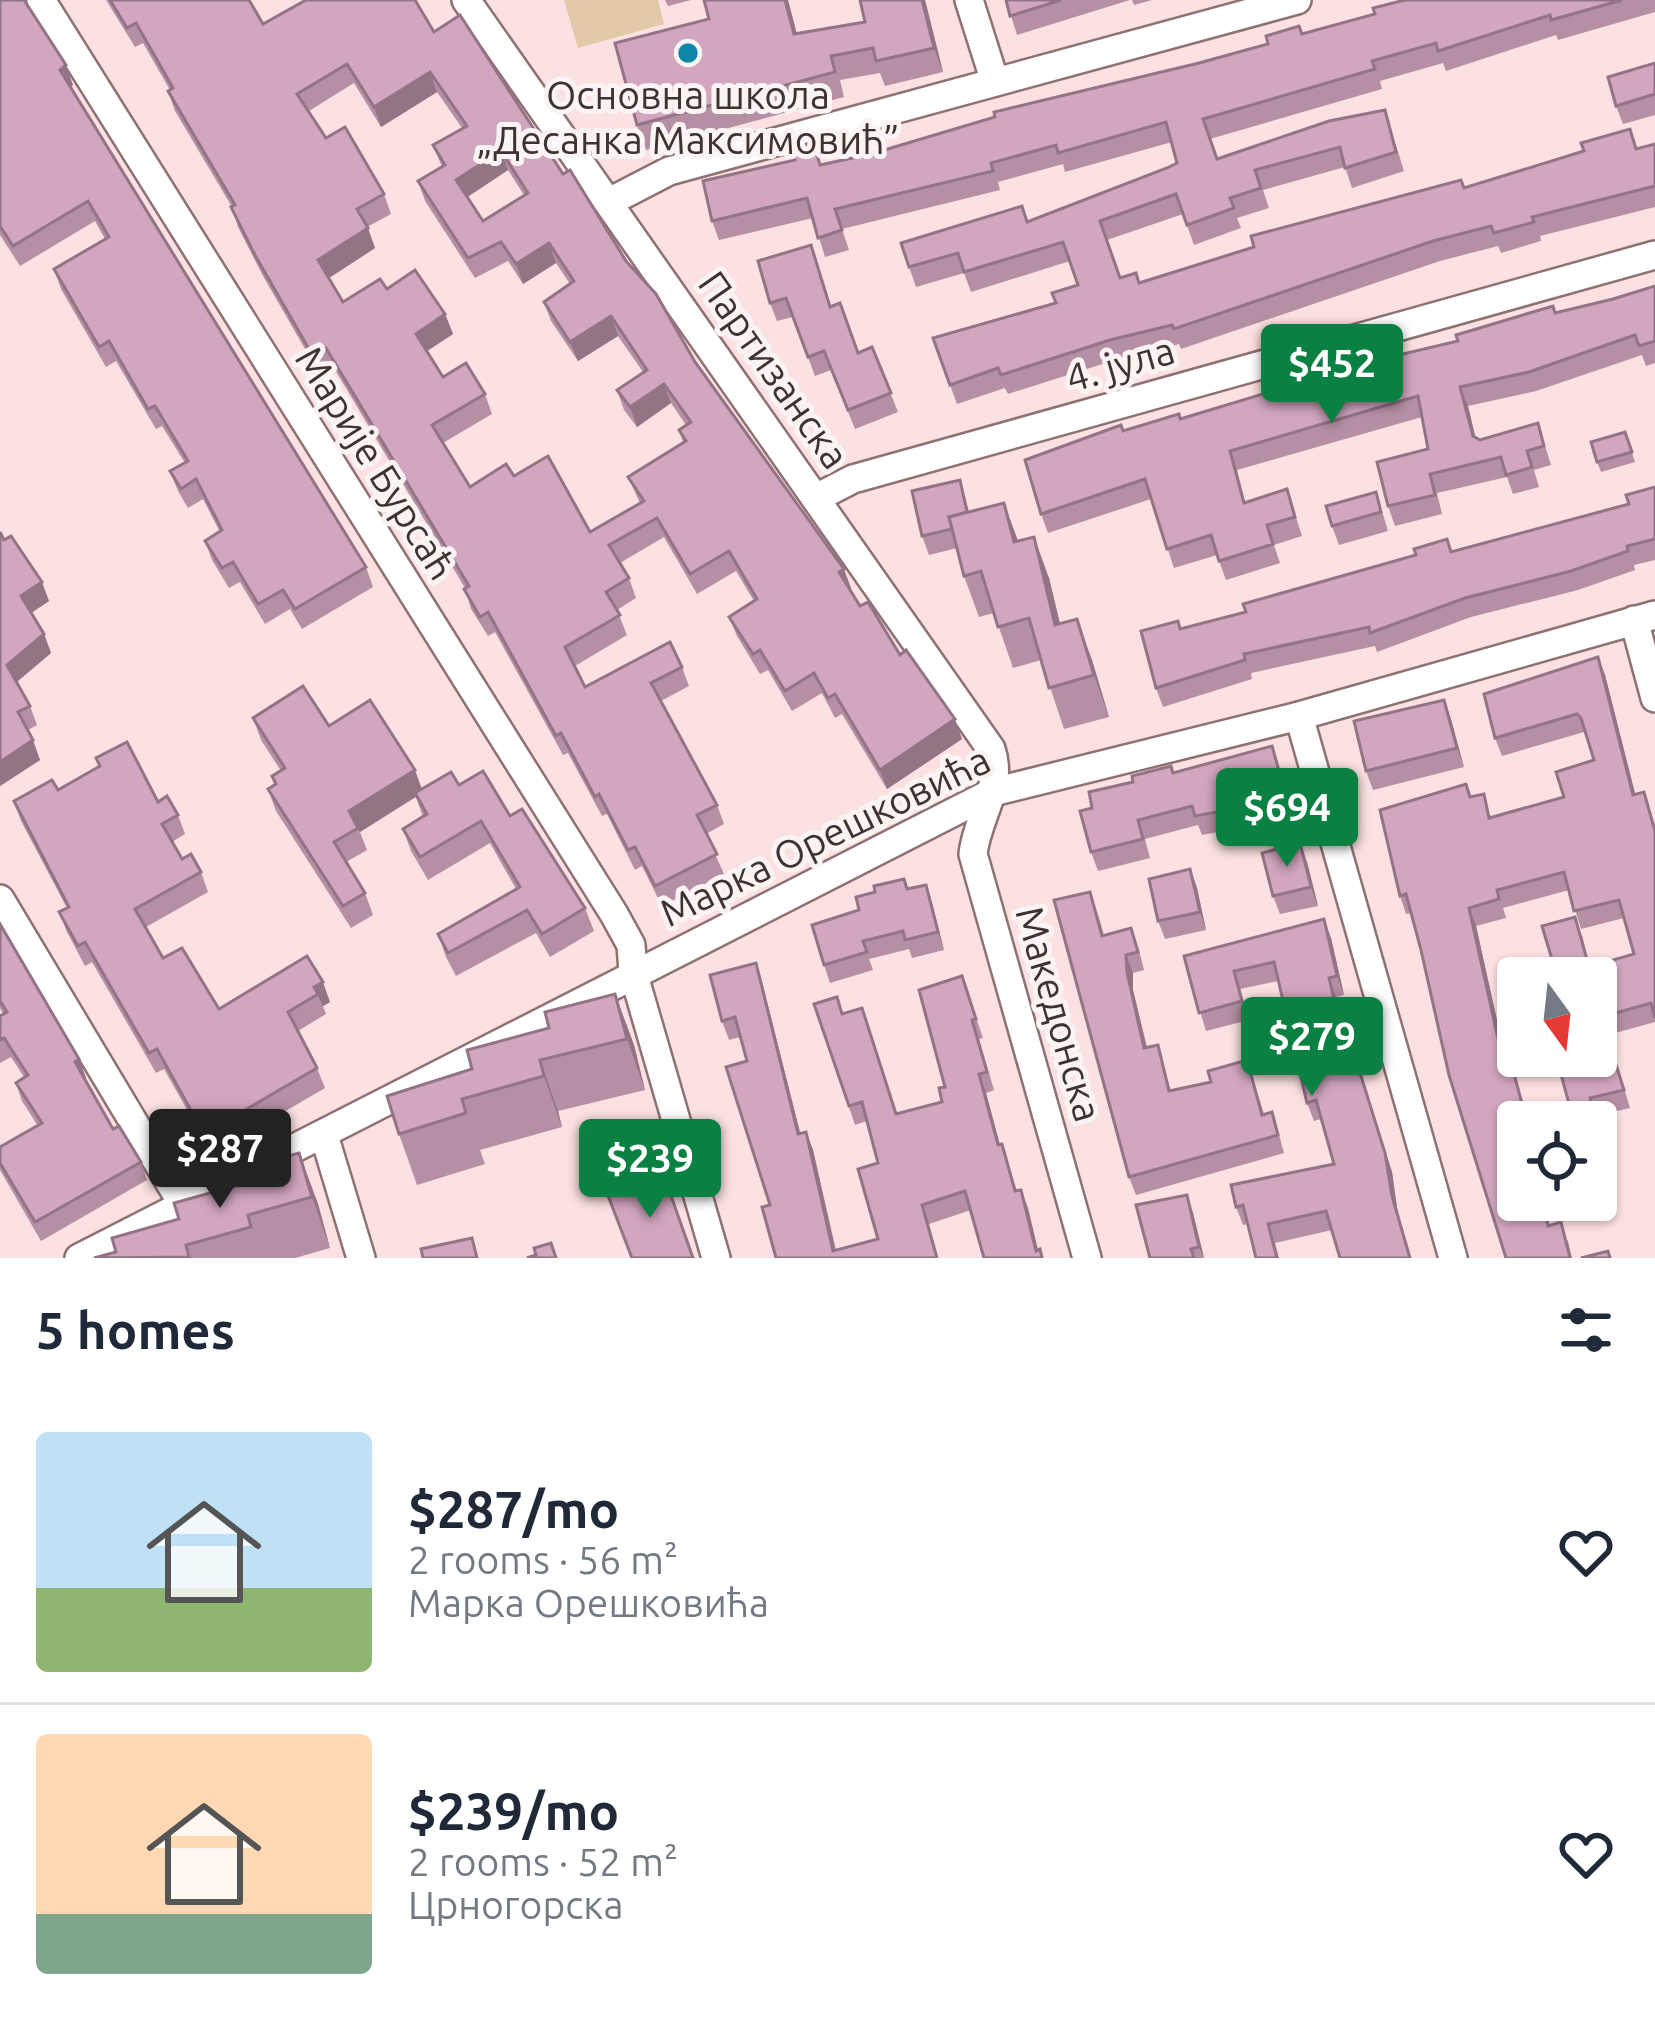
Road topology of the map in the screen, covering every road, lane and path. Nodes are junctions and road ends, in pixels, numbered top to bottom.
1 (40, 0) edge
2 (466, 0) edge
3 (969, 0) edge
4 (1297, 0) edge
5 (995, 82) junction
6 (611, 201) junction
7 (1655, 255) edge
8 (816, 498) junction
9 (1644, 618) edge
10 (1655, 698) edge
11 (1299, 716) junction
12 (993, 792) junction
13 (0, 899) edge
14 (633, 972) junction
15 (324, 1135) junction
16 (182, 1203) junction
17 (79, 1258) edge
18 (362, 1258) edge
19 (716, 1258) edge
20 (1088, 1258) edge
21 (1453, 1258) edge

1 - 14 street, Марије Бурсаћ
2 - 6 street, Партизанска
3 - 5 street
4 - 5 street
5 - 6 street
6 - 8 street, Партизанска
7 - 8 street, 4. јула
8 - 12 street, Партизанска
9 - 10 street
9 - 11 street, Марка Орешковића
11 - 12 street, Марка Орешковића
11 - 21 street
12 - 14 street, Марка Орешковића
12 - 20 street, Македонска
13 - 16 street
14 - 15 street, Марка Орешковића
14 - 19 street, Марије Бурсаћ
15 - 16 street, Марка Орешковића
15 - 18 street
16 - 17 street, Марка Орешковића

